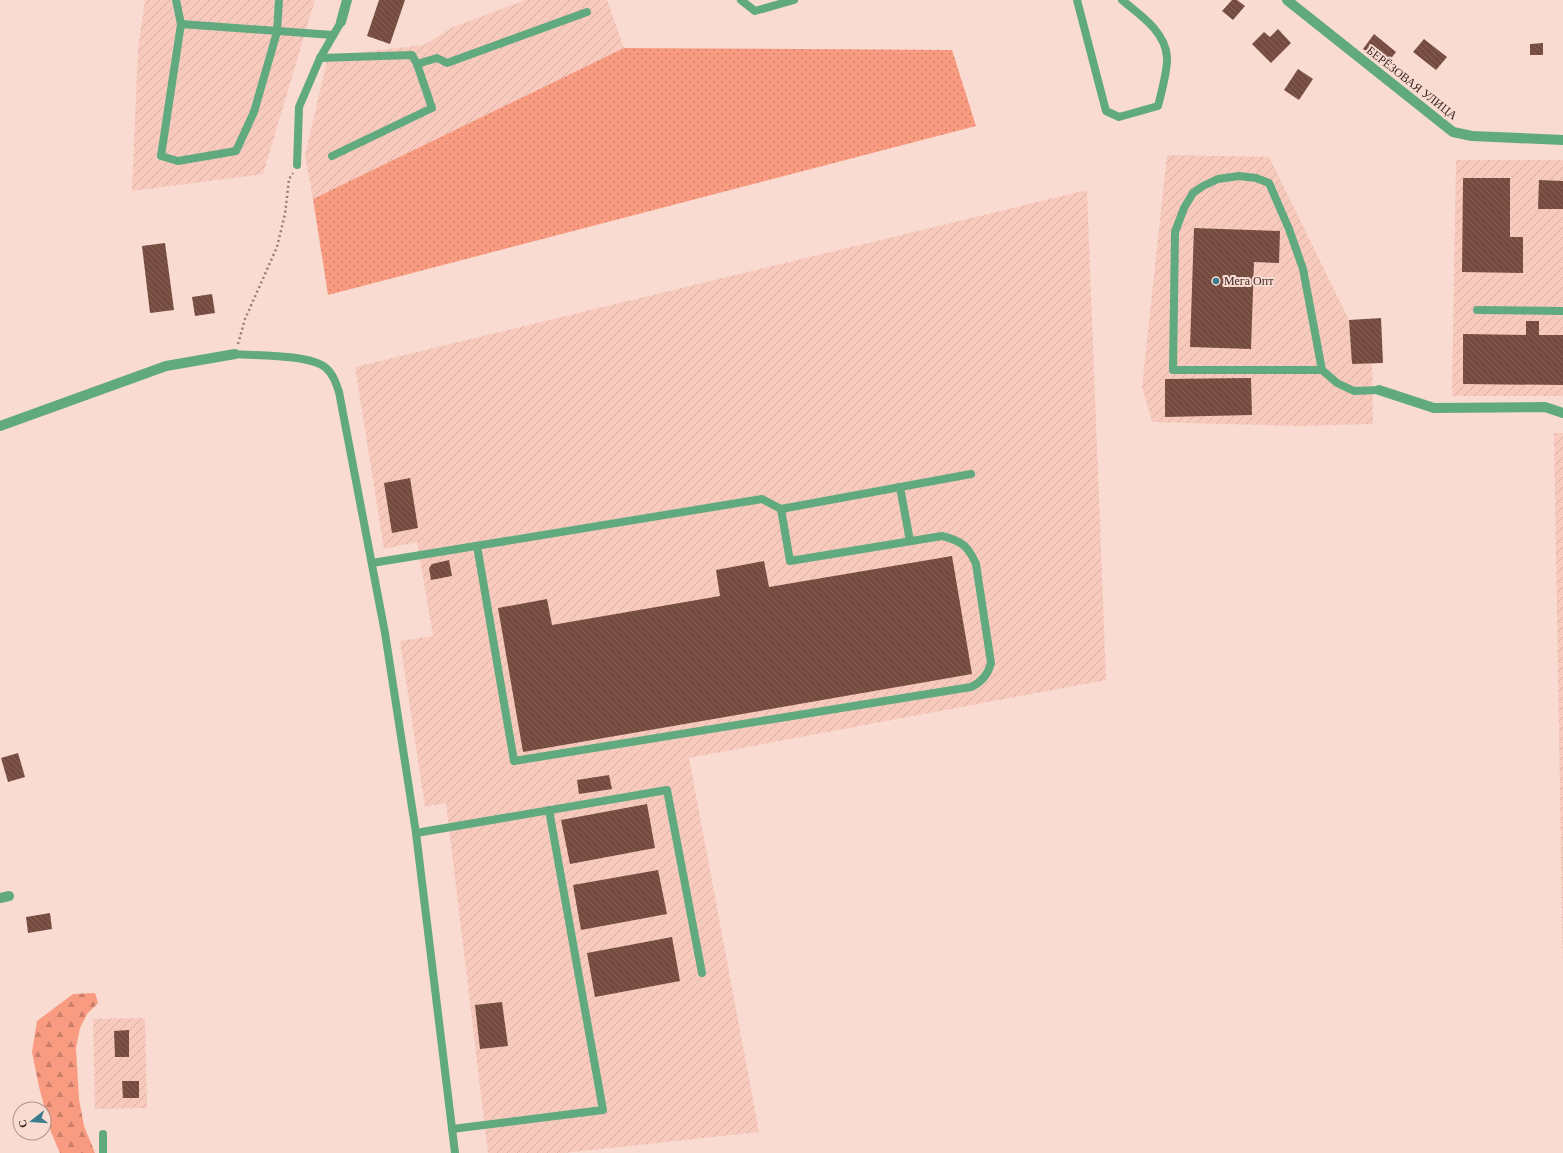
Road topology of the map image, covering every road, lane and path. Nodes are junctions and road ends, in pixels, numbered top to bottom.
1 (176, 0) edge
2 (279, 0) edge
3 (347, 0) edge
4 (740, 0) edge
5 (794, 0) edge
6 (1077, 0) edge
7 (1122, 0) edge
8 (1287, 0) edge
9 (587, 12) dead end
10 (341, 22) joint
11 (181, 24) junction
12 (276, 32) junction
13 (333, 35) junction
14 (320, 58) junction
15 (417, 64) junction
16 (1563, 140) edge
17 (332, 156) dead end
18 (297, 165) joint
19 (1477, 310) dead end
20 (1563, 311) edge
21 (235, 354) junction
22 (1322, 370) junction
23 (1378, 390) joint
24 (1563, 413) edge
25 (0, 426) edge
26 (972, 474) dead end
27 (900, 487) junction
28 (781, 509) junction
29 (910, 541) junction
30 (477, 546) junction
31 (372, 563) junction
32 (548, 810) junction
33 (416, 832) junction
34 (702, 973) dead end
35 (452, 1129) junction
36 (103, 1134) dead end
37 (103, 1153) edge
38 (455, 1153) edge

1 - 11 lane
2 - 12 lane
3 - 10 street
4 - 5 lane
6 - 7 lane
8 - 16 street, БЕРЁЗОВАЯ УЛИЦА
9 - 15 lane
10 - 13 lane
11 - 12 lane
11 - 12 lane
12 - 13 lane
13 - 14 lane
14 - 15 lane
14 - 18 lane
15 - 17 lane
18 - 21 path
19 - 20 lane
21 - 25 street
21 - 31 lane
22 - 22 lane
22 - 23 lane
23 - 24 street
26 - 27 lane
27 - 28 lane
27 - 29 lane
28 - 29 lane
28 - 30 lane
29 - 30 lane
30 - 31 lane
31 - 33 lane
32 - 33 lane
32 - 34 lane
32 - 35 lane
33 - 35 lane
35 - 38 lane
36 - 37 lane

